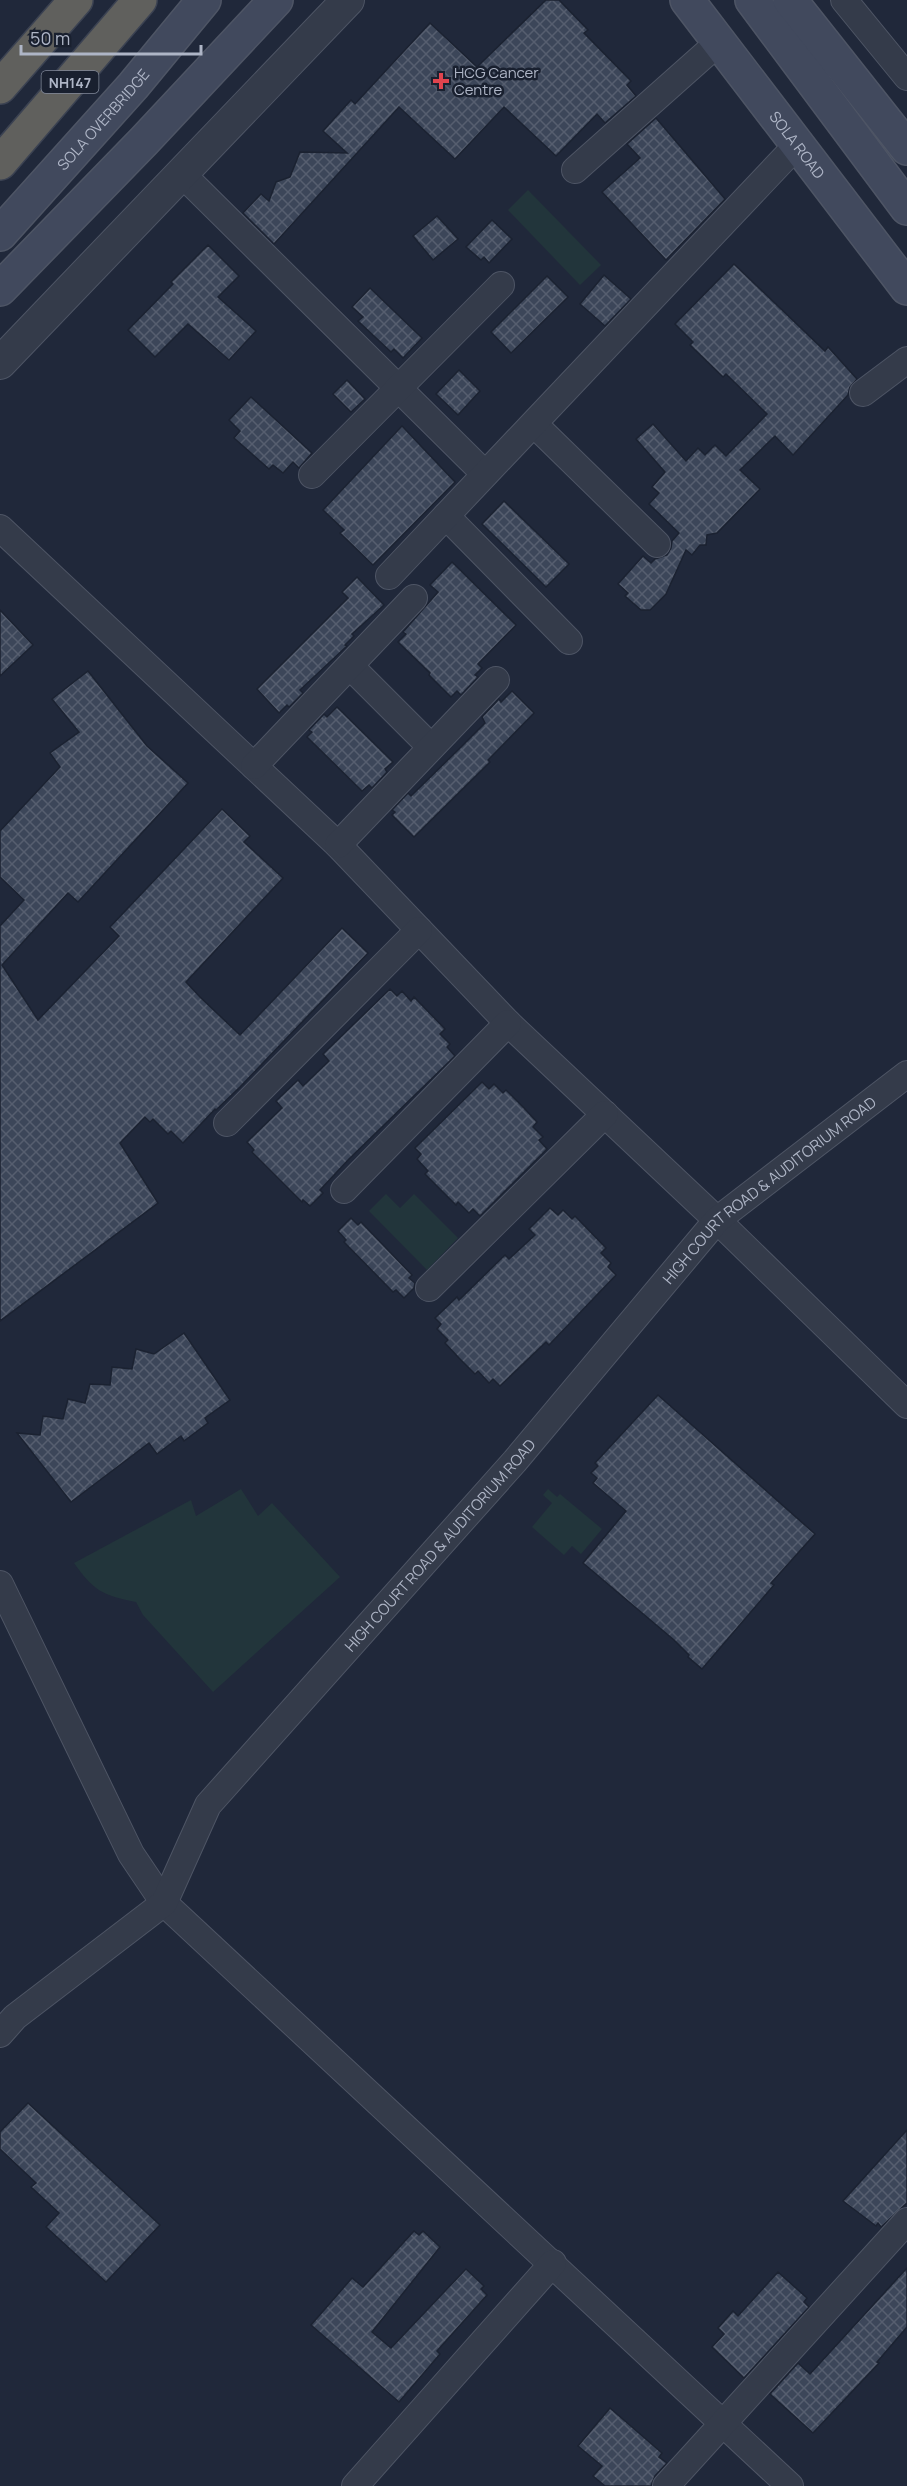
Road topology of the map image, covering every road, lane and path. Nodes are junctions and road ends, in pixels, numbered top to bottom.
1 (76, 0) edge
2 (141, 0) edge
3 (204, 0) edge
4 (276, 0) edge
5 (348, 0) edge
6 (687, 0) edge
7 (752, 0) edge
8 (790, 0) edge
9 (844, 0) edge
10 (719, 42) junction
11 (907, 77) edge
12 (0, 87) edge
13 (797, 145) junction
14 (907, 148) edge
15 (0, 164) edge
16 (575, 170) dead end
17 (182, 174) junction
18 (907, 208) edge
19 (0, 234) edge
20 (501, 285) dead end
21 (907, 288) edge
22 (0, 289) edge
23 (907, 360) edge
24 (0, 363) edge
25 (398, 388) junction
26 (863, 393) dead end
27 (534, 424) junction
28 (485, 474) junction
29 (312, 475) dead end
30 (446, 516) junction
31 (0, 528) edge
32 (657, 544) dead end
33 (389, 576) dead end
34 (414, 598) dead end
35 (569, 641) dead end
36 (350, 666) junction
37 (495, 680) dead end
38 (431, 747) junction
39 (254, 766) junction
40 (338, 845) junction
41 (419, 930) junction
42 (508, 1023) junction
43 (907, 1074) edge
44 (605, 1114) junction
45 (227, 1123) dead end
46 (344, 1190) dead end
47 (717, 1220) junction
48 (429, 1288) dead end
49 (907, 1405) edge
50 (0, 1584) edge
51 (164, 1903) junction
52 (0, 2034) edge
53 (907, 2221) edge
54 (553, 2263) junction
55 (723, 2424) junction
56 (362, 2484) edge
57 (666, 2486) edge
58 (790, 2486) edge

1 - 12 highway, NH147
2 - 15 highway, NH147
3 - 19 main road, SOLA OVERBRIDGE
4 - 22 main road
5 - 17 street
6 - 10 main road, SOLA ROAD
7 - 18 main road
8 - 14 main road
9 - 11 street
10 - 13 main road, SOLA ROAD
10 - 16 street
13 - 21 main road, SOLA ROAD
13 - 27 street
17 - 24 street
17 - 25 street
20 - 25 street
23 - 26 street
25 - 28 street
25 - 29 street
27 - 28 street
27 - 32 street
28 - 30 street
30 - 33 street
30 - 35 street
31 - 39 street
34 - 36 street
36 - 38 street
36 - 39 street
37 - 38 street
38 - 40 street
39 - 40 street
40 - 41 street
41 - 42 street
41 - 45 street
42 - 44 street
42 - 46 street
43 - 47 street, HIGH COURT ROAD & AUDITORIUM ROAD
44 - 47 street
44 - 48 street
47 - 49 street
47 - 51 street, HIGH COURT ROAD & AUDITORIUM ROAD
50 - 51 street
51 - 52 street, HIGH COURT ROAD & AUDITORIUM ROAD
51 - 54 street
53 - 55 street
54 - 55 street
54 - 56 street
55 - 57 street
55 - 58 street

